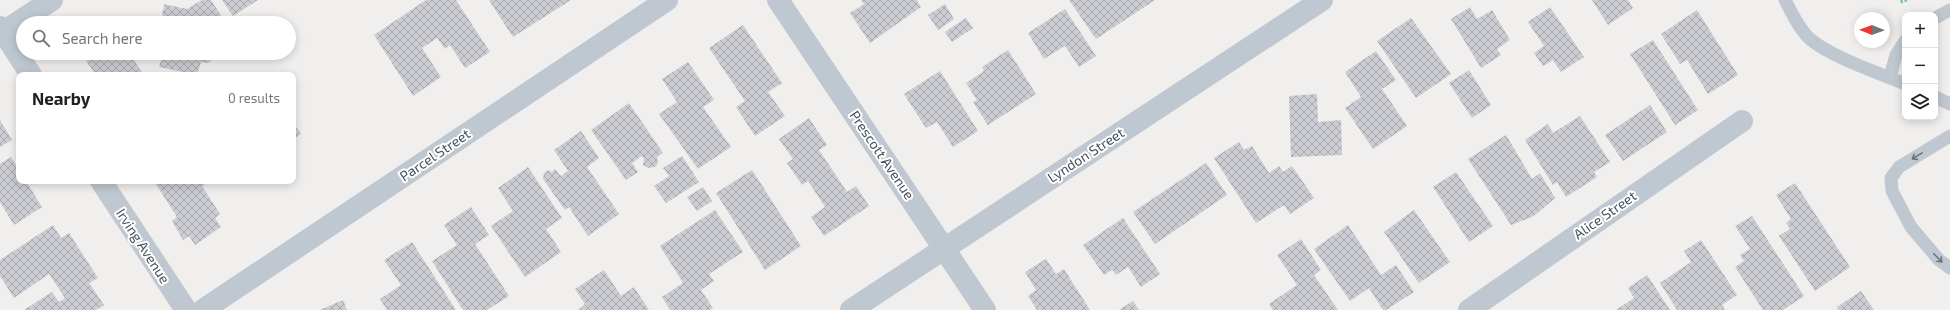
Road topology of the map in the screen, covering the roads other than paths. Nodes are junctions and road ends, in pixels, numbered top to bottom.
1 (52, 0) edge
2 (667, 0) edge
3 (778, 0) edge
4 (1322, 0) edge
5 (1785, 0) edge
6 (1950, 10) edge
7 (26, 16) edge
8 (1938, 16) edge
9 (16, 22) edge
10 (1, 31) edge
11 (1902, 46) edge
12 (16, 53) edge
13 (21, 60) edge
14 (29, 72) edge
15 (1890, 77) junction
16 (1902, 83) edge
17 (1938, 98) edge
18 (1950, 104) edge
19 (1742, 121) dead end
20 (1950, 136) edge
21 (103, 184) edge
22 (944, 248) junction
23 (1950, 268) edge
24 (186, 310) edge
25 (203, 310) edge
26 (851, 310) edge
27 (985, 310) edge
28 (1469, 310) edge

1 - 7 street
2 - 25 street, Parcel Street
3 - 22 street, Prescott Avenue
4 - 22 street, Lyndon Street
5 - 15 lane
6 - 8 lane
9 - 10 street
10 - 12 street
11 - 15 lane
13 - 14 street
15 - 16 lane
17 - 18 lane
19 - 28 street, Alice Street
20 -> 23 lane
21 - 24 street, Irving Avenue
22 - 26 street, Lyndon Street
22 - 27 street, Prescott Avenue

